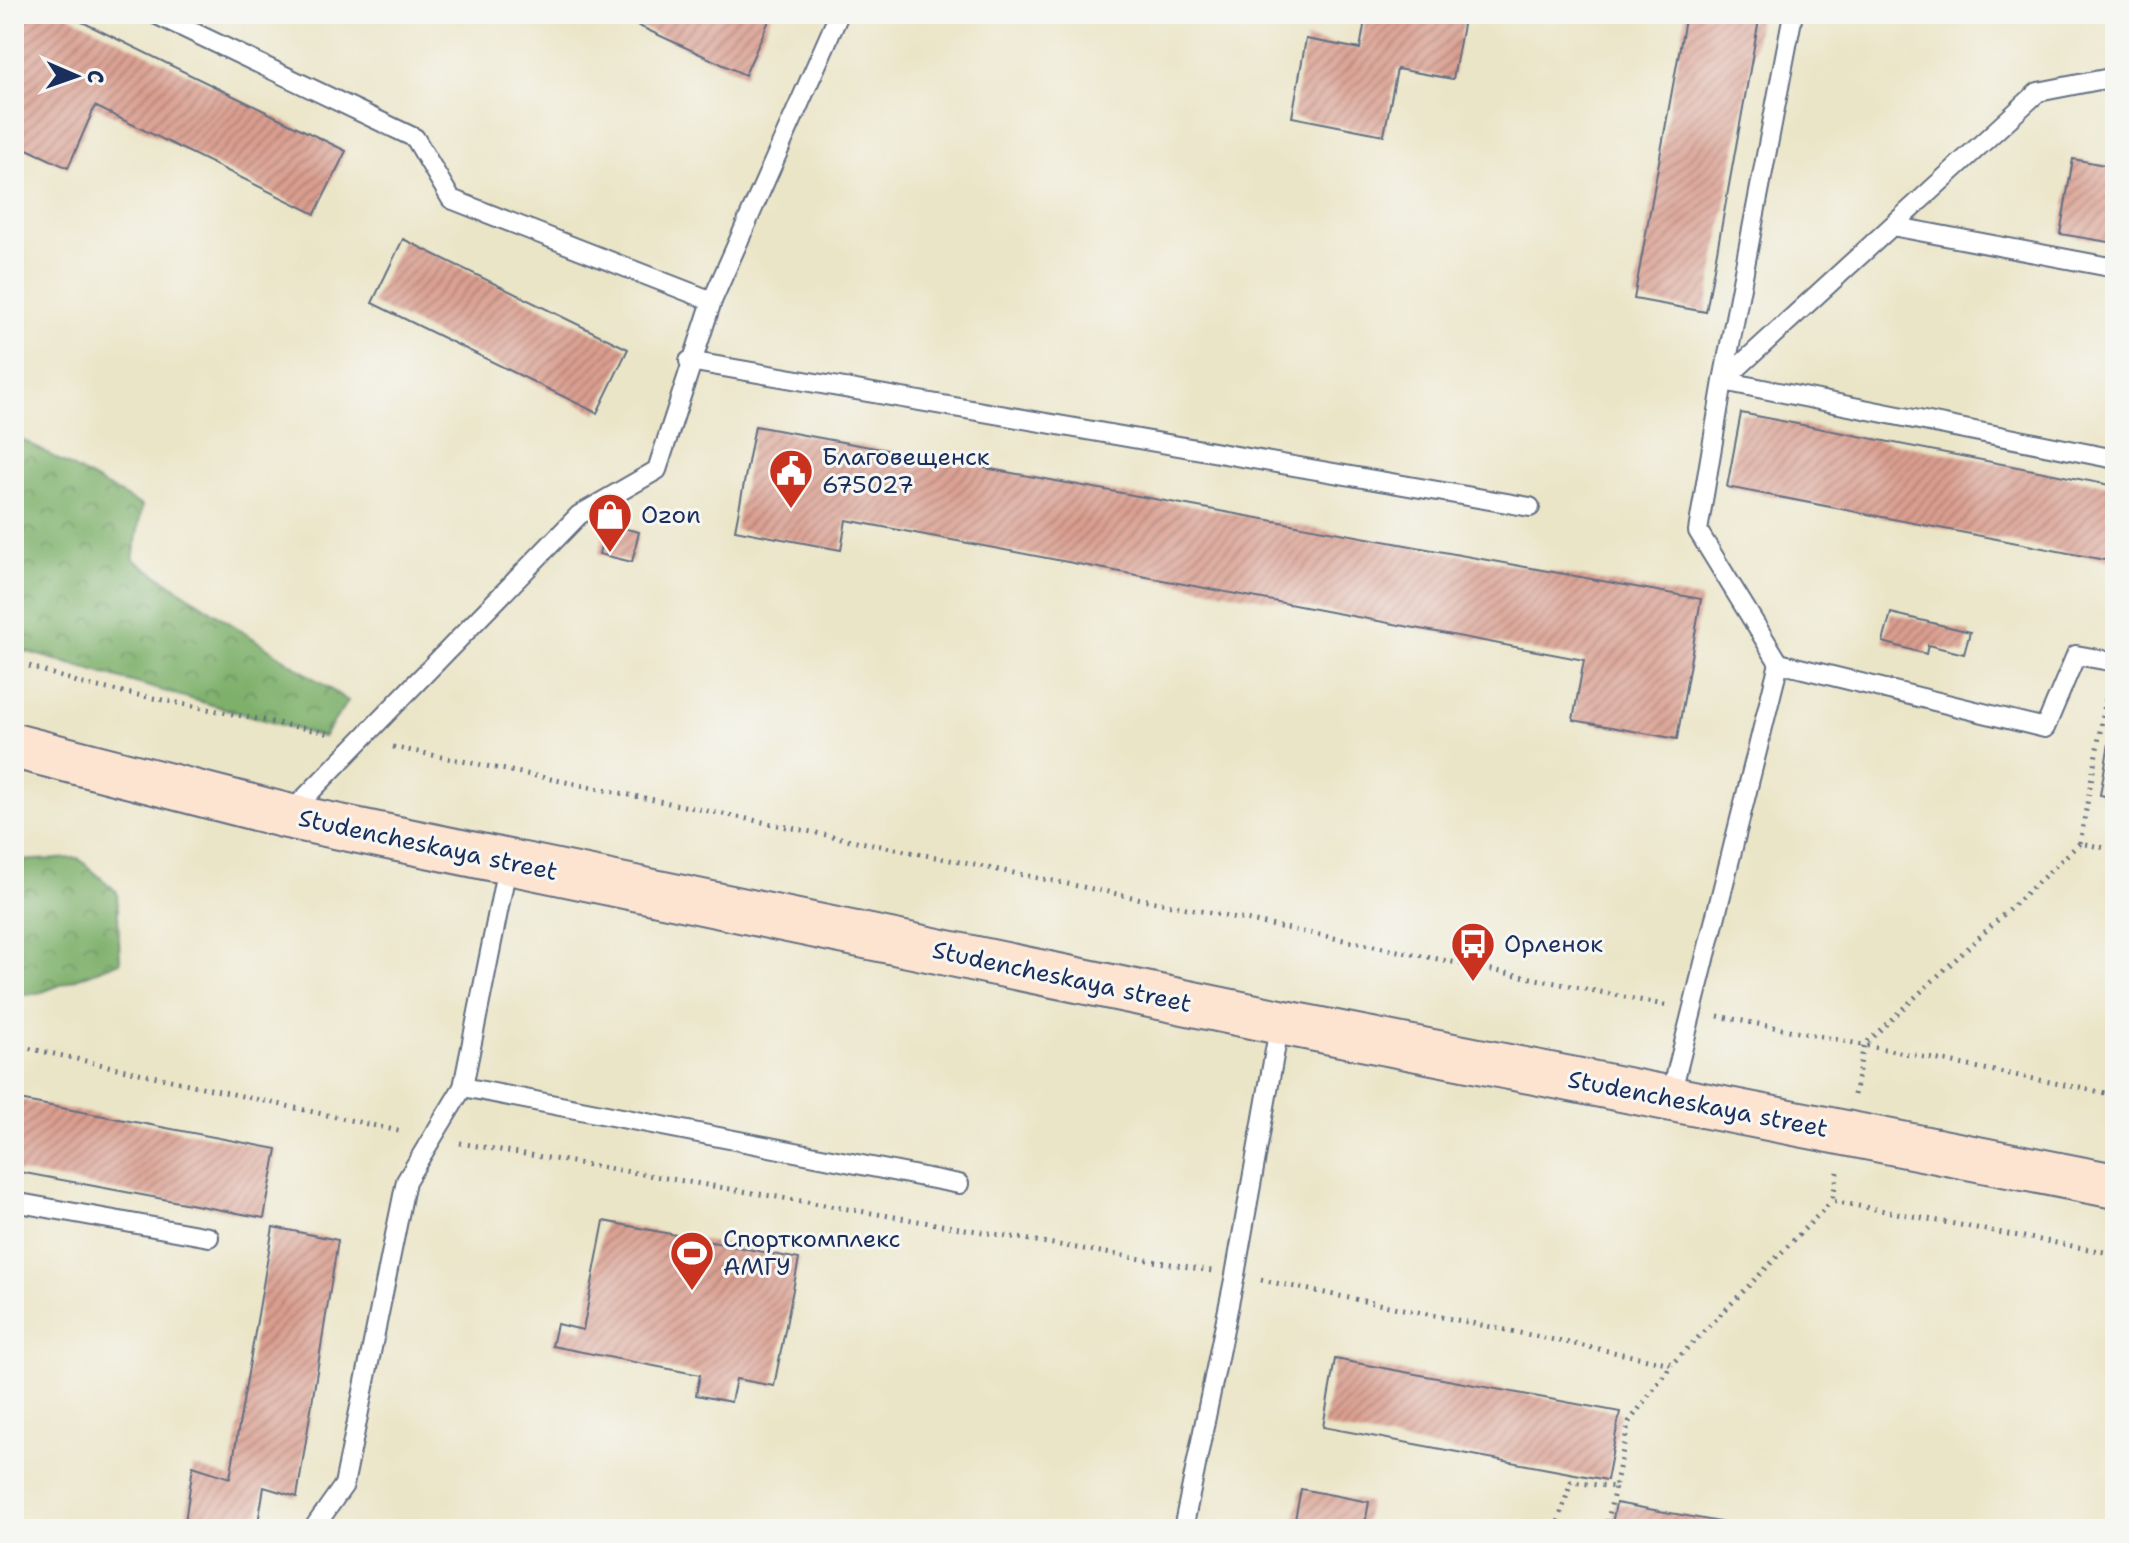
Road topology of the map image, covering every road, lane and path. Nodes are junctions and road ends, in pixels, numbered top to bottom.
1 (155, 14) edge
2 (839, 14) edge
3 (1793, 14) edge
4 (2115, 77) edge
5 (1892, 226) junction
6 (2115, 268) edge
7 (712, 301) junction
8 (689, 361) junction
9 (1723, 381) junction
10 (2115, 459) edge
11 (1530, 507) dead end
12 (14, 661) edge
13 (2114, 662) edge
14 (1779, 663) junction
15 (361, 740) junction
16 (14, 746) edge
17 (287, 816) junction
18 (2080, 843) junction
19 (2115, 850) edge
20 (508, 862) junction
21 (1692, 1011) junction
22 (1280, 1022) junction
23 (14, 1045) edge
24 (1864, 1045) junction
25 (463, 1087) junction
26 (2115, 1095) edge
27 (1670, 1099) junction
28 (1846, 1132) junction
29 (432, 1138) junction
30 (959, 1184) dead end
31 (2115, 1186) edge
32 (1832, 1201) junction
33 (14, 1202) edge
34 (209, 1237) dead end
35 (2115, 1254) edge
36 (1235, 1275) junction
37 (1672, 1364) junction
38 (1615, 1487) junction
39 (313, 1529) edge
40 (1183, 1529) edge
41 (1556, 1529) edge
42 (1606, 1529) edge

1 - 7 lane
2 - 7 lane
3 - 9 lane
4 - 5 lane
5 - 6 lane
5 - 9 lane
7 - 8 lane
8 - 11 lane
8 - 15 lane
9 - 10 lane
9 - 14 lane
12 - 15 path
13 - 14 lane
13 - 18 path
14 - 21 lane
15 - 17 lane
15 - 21 path
16 - 17 street, Studencheskaya street
17 - 20 street, Studencheskaya street
18 - 19 path
18 - 24 path
20 - 22 street, Studencheskaya street
20 - 25 lane
21 - 24 path
21 - 27 lane
22 - 27 street, Studencheskaya street
22 - 36 lane
23 - 29 path
24 - 26 path
24 - 28 path
25 - 29 lane
25 - 30 lane
27 - 28 street, Studencheskaya street
28 - 31 street, Studencheskaya street
28 - 32 path
29 - 36 path
29 - 39 lane
32 - 35 path
32 - 37 path
33 - 34 lane
36 - 37 path
36 - 40 lane
37 - 38 path
38 - 41 path
38 - 42 path

